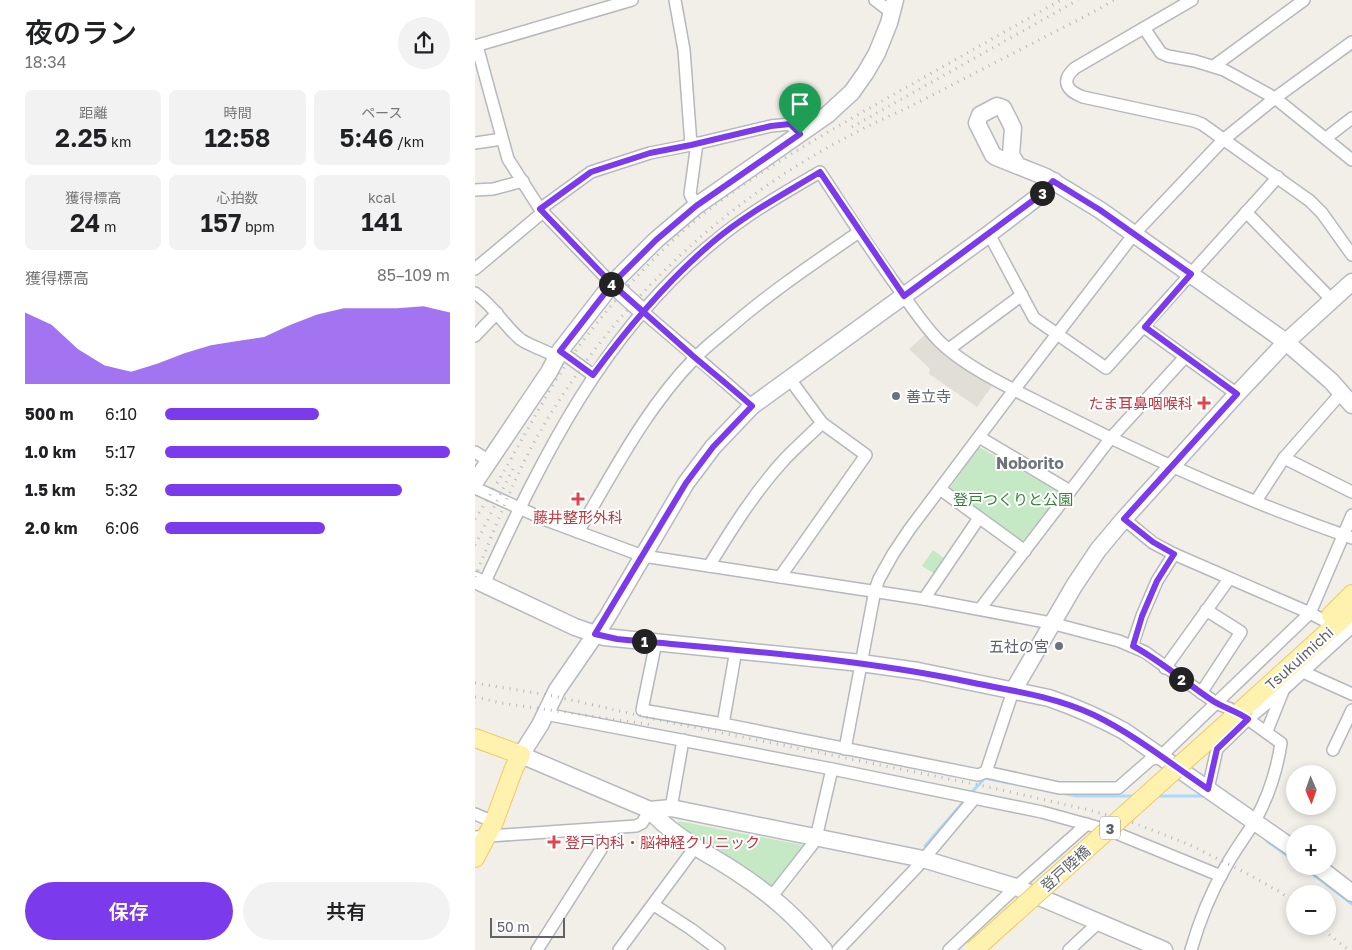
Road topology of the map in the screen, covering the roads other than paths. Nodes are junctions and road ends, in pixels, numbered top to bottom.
1 (632, 0) edge
2 (675, 0) edge
3 (875, 0) edge
4 (1191, 0) edge
5 (1305, 0) edge
6 (893, 6) edge
7 (1144, 28) junction
8 (1352, 42) edge
9 (476, 46) edge
10 (1214, 66) junction
11 (1275, 98) junction
12 (1352, 118) edge
13 (800, 134) junction
14 (1325, 138) junction
15 (502, 139) junction
16 (1223, 140) junction
17 (475, 143) edge
18 (694, 144) junction
19 (1352, 160) edge
20 (1018, 166) dead end
21 (1278, 177) junction
22 (523, 181) junction
23 (1053, 181) junction
24 (475, 190) edge
25 (696, 206) junction
26 (542, 210) junction
27 (1247, 212) junction
28 (859, 232) junction
29 (989, 234) junction
30 (1134, 234) junction
31 (1352, 255) edge
32 (475, 269) edge
33 (1191, 274) junction
34 (1352, 282) edge
35 (612, 284) junction
36 (475, 293) edge
37 (1022, 295) junction
38 (904, 296) junction
39 (1332, 300) junction
40 (643, 312) junction
41 (497, 313) junction
42 (1145, 327) junction
43 (1058, 333) junction
44 (475, 336) edge
45 (1286, 342) junction
46 (949, 349) junction
47 (559, 354) junction
48 (1185, 356) junction
49 (695, 357) junction
50 (593, 375) junction
51 (789, 378) junction
52 (1014, 390) junction
53 (1342, 392) junction
54 (1237, 394) junction
55 (1352, 405) edge
56 (752, 406) junction
57 (822, 423) junction
58 (979, 437) junction
59 (1110, 438) junction
60 (475, 452) edge
61 (1284, 458) junction
62 (489, 461) junction
63 (1171, 467) junction
64 (475, 482) edge
65 (475, 488) edge
66 (940, 489) junction
67 (1070, 491) junction
68 (1352, 492) edge
69 (1256, 501) junction
70 (519, 508) junction
71 (1352, 515) edge
72 (979, 518) junction
73 (1124, 519) junction
74 (578, 532) junction
75 (1347, 537) edge
76 (1025, 551) junction
77 (1174, 554) junction
78 (643, 556) junction
79 (709, 566) junction
80 (780, 577) junction
81 (1229, 579) junction
82 (479, 582) edge
83 (875, 590) junction
84 (1352, 594) edge
85 (924, 598) junction
86 (980, 609) junction
87 (1206, 610) junction
88 (1352, 610) edge
89 (1318, 617) junction
90 (1051, 623) junction
91 (1352, 627) edge
92 (595, 634) junction
93 (656, 642) junction
94 (1133, 646) junction
95 (736, 650) junction
96 (861, 663) junction
97 (1165, 668) junction
98 (1303, 672) junction
99 (1013, 690) junction
100 (1283, 690) junction
101 (1201, 693) junction
102 (1352, 694) edge
103 (1216, 703) junction
104 (1250, 707) junction
105 (1352, 710) edge
106 (545, 714) junction
107 (723, 724) junction
108 (1267, 732) junction
109 (475, 738) edge
110 (683, 740) junction
111 (845, 749) junction
112 (1333, 750) dead end
113 (521, 755) junction
114 (1161, 756) junction
115 (1175, 767) junction
116 (832, 769) junction
117 (986, 772) junction
118 (1208, 789) junction
119 (1150, 795) dead end
120 (969, 798) junction
121 (671, 808) junction
122 (650, 810) junction
123 (475, 814) edge
124 (1255, 821) junction
125 (1087, 824) junction
126 (614, 829) junction
127 (486, 831) edge
128 (1111, 831) junction
129 (817, 838) junction
130 (1286, 843) edge
131 (697, 846) junction
132 (475, 858) edge
133 (923, 859) junction
134 (1329, 875) edge
135 (1221, 876) junction
136 (1016, 887) junction
137 (1352, 893) edge
138 (772, 896) junction
139 (1037, 896) junction
140 (654, 905) junction
141 (1099, 922) junction
142 (537, 950) edge
143 (619, 950) edge
144 (719, 950) edge
145 (824, 950) edge
146 (838, 950) edge
147 (949, 950) edge
148 (975, 950) edge
149 (980, 950) edge
150 (1069, 950) edge
151 (1164, 950) edge
152 (1191, 950) edge

1 - 9 street
2 - 18 street
3 - 6 street
4 - 7 street
5 - 10 street
6 - 13 street
7 - 10 street
7 - 16 street
8 - 11 street
9 - 15 street
10 - 11 street
11 - 14 street
11 - 16 street
12 - 14 street
13 - 18 street
13 - 25 street
14 - 19 street
15 - 17 street
15 - 22 street
16 - 21 street
16 - 30 street
18 - 25 street
18 - 26 street
20 - 23 street
21 - 27 street
21 - 31 street
22 - 24 street
22 - 26 street
23 - 29 street
23 - 30 street
25 - 35 street
26 - 32 street
26 - 35 street
27 - 33 street
27 - 39 street
28 - 38 street
28 - 40 street
28 - 49 street
29 - 37 street
29 - 38 street
30 - 33 street
30 - 43 street
33 - 42 street
33 - 45 street
34 - 39 street
35 - 40 street
35 - 47 street
36 - 41 street
37 - 43 street
37 - 46 street
38 - 46 street
38 - 51 street
39 - 45 street
40 - 49 street
40 - 50 street
41 - 44 street
41 - 47 street
42 - 43 street
42 - 48 street
43 - 52 street
45 - 53 street
45 - 54 street
46 - 52 street
47 - 50 street
47 - 62 street
48 - 54 street
48 - 59 street
49 - 56 street
49 - 74 street
50 - 70 street
51 - 56 street
51 - 57 street
52 - 58 street
52 - 59 street
53 - 55 street
53 - 61 street
54 - 63 street
56 - 78 street
57 - 79 street
57 - 80 street
58 - 66 street
58 - 67 street
59 - 63 street
59 - 67 street
60 - 62 street
61 - 68 street
61 - 69 street
62 - 64 street
63 - 69 street
63 - 73 street
65 - 70 street
66 - 72 street
66 - 83 street
67 - 76 street
69 - 75 street
70 - 74 street
70 - 82 street
71 - 75 street
72 - 76 street
72 - 85 street
73 - 77 street
73 - 90 street
74 - 78 street
75 - 89 street
76 - 86 street
77 - 81 street
77 - 94 street
78 - 79 street
78 - 92 street
79 - 80 street
80 - 83 street
81 - 87 street
81 - 89 street
82 - 92 street
83 - 85 street
83 - 96 street
84 - 89 main road, 3
85 - 86 street
86 - 90 street
87 - 97 street
87 - 101 street
88 - 104 main road, Tsukuimichi / 3
89 - 103 street
89 - 104 main road, 3
90 - 94 street
90 - 99 street
91 - 98 street
92 - 93 street
92 - 106 street
93 - 95 street
93 - 107 street
94 - 97 street
95 - 96 street
95 - 107 street
96 - 99 street
96 - 111 street
97 - 101 street
98 - 100 street
98 - 102 street
99 - 114 street
99 - 117 street
100 - 104 street
100 - 108 street
101 - 103 street
103 - 104 street
103 - 114 street
104 - 108 street
104 - 118 street
104 - 148 main road, 登戸陸橋 / 3, bridge
105 - 112 street
106 - 110 street
106 - 113 street
107 - 111 street
108 - 124 street
109 - 113 main road
110 - 116 street
110 - 121 street
111 - 117 street
113 - 122 street
113 - 127 main road
114 - 115 street
114 - 117 street
115 - 118 street
115 - 119 street
116 - 120 street
116 - 129 street
118 - 124 street
120 - 125 street
120 - 133 street
121 - 122 street
121 - 129 street
122 - 126 street
122 - 131 street
123 - 127 street
124 - 130 street
124 - 135 street
125 - 128 street
125 - 136 street
126 - 127 street
126 - 142 street
127 - 132 main road
128 - 135 street
128 - 139 street
129 - 133 street
129 - 138 street
131 - 138 street
131 - 140 street
133 - 136 street
133 - 146 street
134 - 137 street
135 - 152 street
136 - 139 street
136 - 147 street
138 - 145 street
139 - 141 street
139 - 149 street
140 - 143 street
140 - 144 street
141 - 150 street
141 - 151 street

